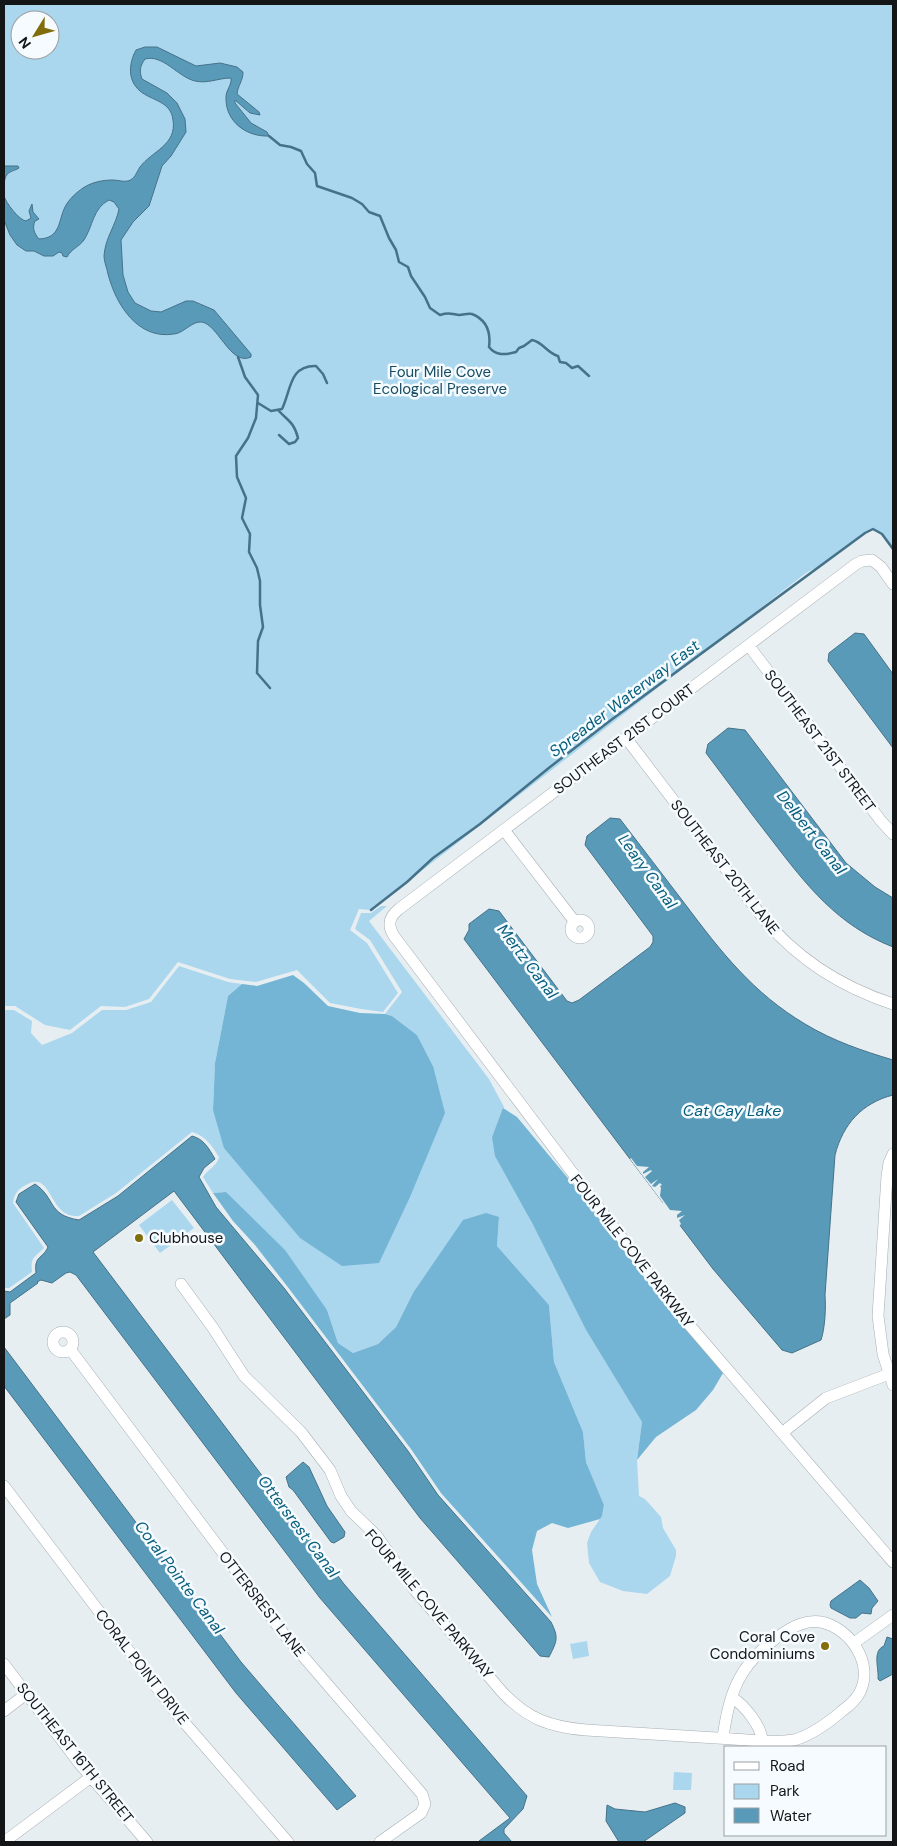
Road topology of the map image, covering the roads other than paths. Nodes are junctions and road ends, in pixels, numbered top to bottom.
1 (893, 584) edge
2 (749, 646) junction
3 (626, 738) junction
4 (504, 830) junction
5 (893, 834) edge
6 (575, 922) dead end
7 (390, 925) joint
8 (893, 1004) edge
9 (893, 1154) edge
10 (888, 1254) edge
11 (180, 1284) dead end
12 (70, 1349) dead end
13 (891, 1380) edge
14 (782, 1433) junction
15 (4, 1486) edge
16 (893, 1562) edge
17 (893, 1615) edge
18 (854, 1643) junction
19 (4, 1664) edge
20 (26, 1694) junction
21 (733, 1698) junction
22 (4, 1711) edge
23 (723, 1738) junction
24 (762, 1740) junction
25 (91, 1777) junction
26 (4, 1842) edge
27 (147, 1842) edge
28 (288, 1842) edge
29 (380, 1842) edge

1 - 2 street, SOUTHEAST 21ST COURT
2 - 3 street, SOUTHEAST 21ST COURT
2 - 5 street, SOUTHEAST 21ST STREET
3 - 4 street, SOUTHEAST 21ST COURT
3 - 8 street, SOUTHEAST 20TH LANE
4 - 6 street
4 - 7 street, SOUTHEAST 21ST COURT
7 - 14 street, FOUR MILE COVE PARKWAY
9 - 10 street
10 - 13 street
11 - 23 street, FOUR MILE COVE PARKWAY
12 - 29 street, OTTERSREST LANE
13 - 14 street
14 - 16 street, FOUR MILE COVE PARKWAY
15 - 28 street, CORAL POINT DRIVE
17 - 18 street
18 - 21 street
18 - 24 street, FOUR MILE COVE PARKWAY
19 - 20 street, SOUTHEAST 16TH STREET
20 - 22 street
20 - 25 street, SOUTHEAST 16TH STREET
21 - 23 street
21 - 24 street
23 - 24 street, FOUR MILE COVE PARKWAY
25 - 26 street
25 - 27 street, SOUTHEAST 16TH STREET

